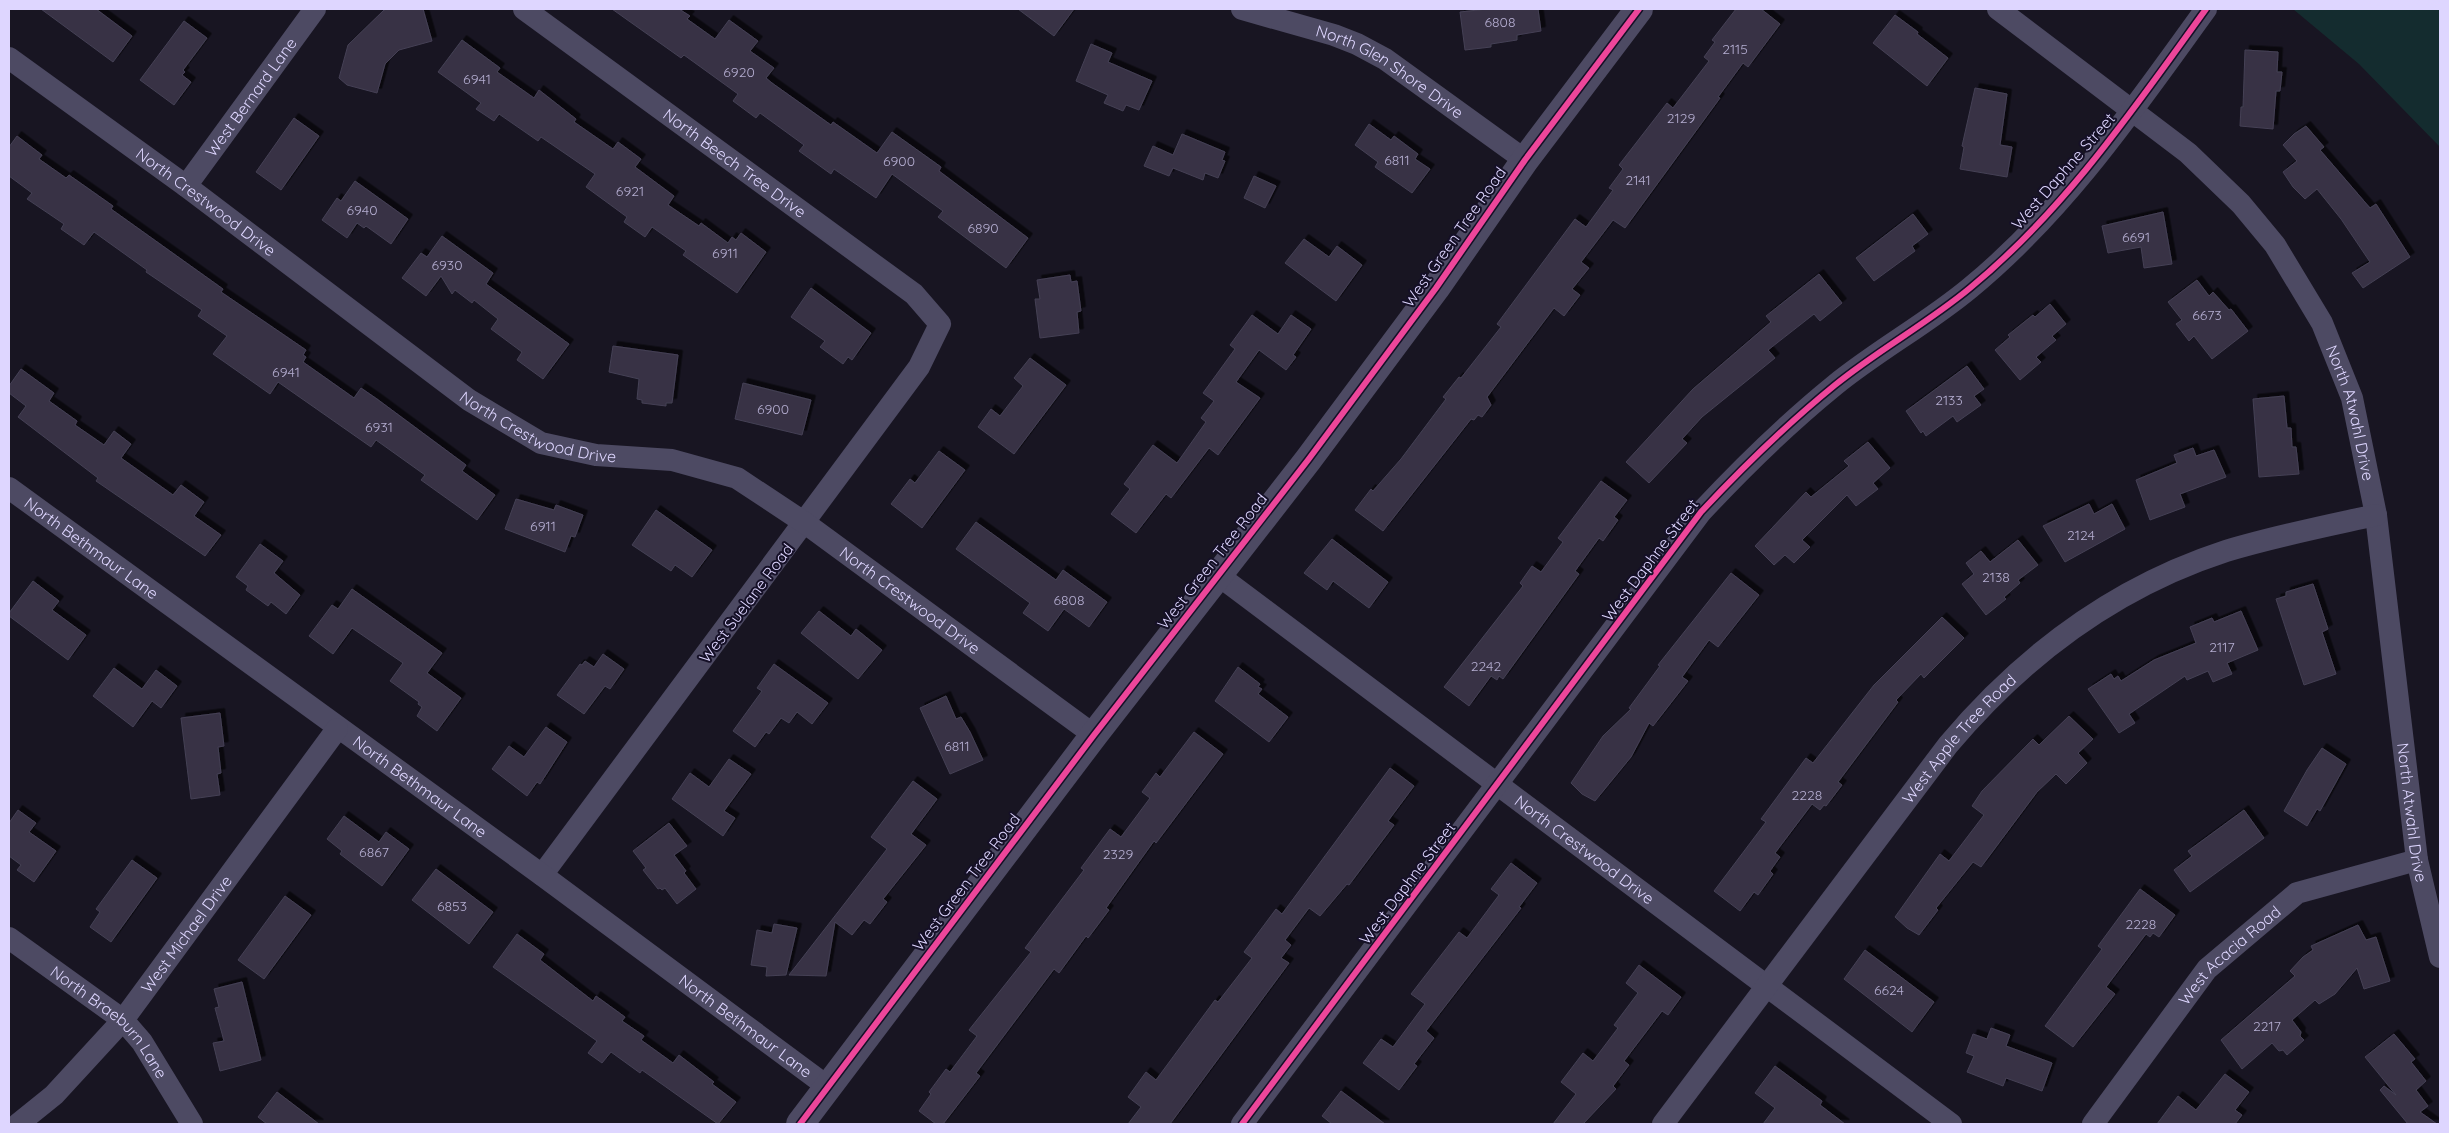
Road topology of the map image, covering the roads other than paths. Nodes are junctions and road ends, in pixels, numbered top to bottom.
1 (315, 9) edge
2 (524, 9) edge
3 (1242, 9) edge
4 (1639, 9) edge
5 (1998, 9) edge
6 (2206, 9) edge
7 (9, 58) edge
8 (2133, 109) junction
9 (1525, 160) junction
10 (186, 186) junction
11 (940, 324) joint
12 (9, 488) edge
13 (2376, 515) junction
14 (805, 523) junction
15 (1218, 575) junction
16 (337, 728) junction
17 (1094, 735) junction
18 (1498, 785) junction
19 (2417, 860) junction
20 (542, 876) junction
21 (9, 938) edge
22 (2440, 957) edge
23 (1767, 985) junction
24 (123, 1020) junction
25 (828, 1087) junction
26 (18, 1124) edge
27 (192, 1124) edge
28 (800, 1124) edge
29 (1242, 1124) edge
30 (1663, 1124) edge
31 (1951, 1124) edge
32 (2093, 1124) edge

1 - 10 street, West Bernard Lane
2 - 11 street, North Beech Tree Drive
3 - 9 street, North Glen Shore Drive
4 - 9 street, West Green Tree Road
5 - 8 street, North Atwahl Drive
6 - 8 street, West Daphne Street
7 - 10 street, North Crestwood Drive
8 - 13 street, North Atwahl Drive
8 - 18 street, West Daphne Street
9 - 15 street, West Green Tree Road
10 - 14 street, North Crestwood Drive
11 - 14 street, West Suelane Road
12 - 16 street, North Bethmaur Lane
13 - 19 street, North Atwahl Drive
13 - 23 street, West Apple Tree Road
14 - 17 street, North Crestwood Drive
14 - 20 street, West Suelane Road
15 - 17 street, West Green Tree Road
15 - 18 street, North Crestwood Drive
16 - 20 street, North Bethmaur Lane
16 - 24 street, West Michael Drive
17 - 25 street, West Green Tree Road
18 - 23 street, North Crestwood Drive
18 - 29 street, West Daphne Street
19 - 22 street, North Atwahl Drive
19 - 32 street, West Acacia Road
20 - 25 street, North Bethmaur Lane
21 - 24 street, North Braeburn Lane
23 - 30 street, West Apple Tree Road
23 - 31 street, North Crestwood Drive
24 - 26 street, West Michael Drive
24 - 27 street, North Braeburn Lane
25 - 28 street, West Green Tree Road

